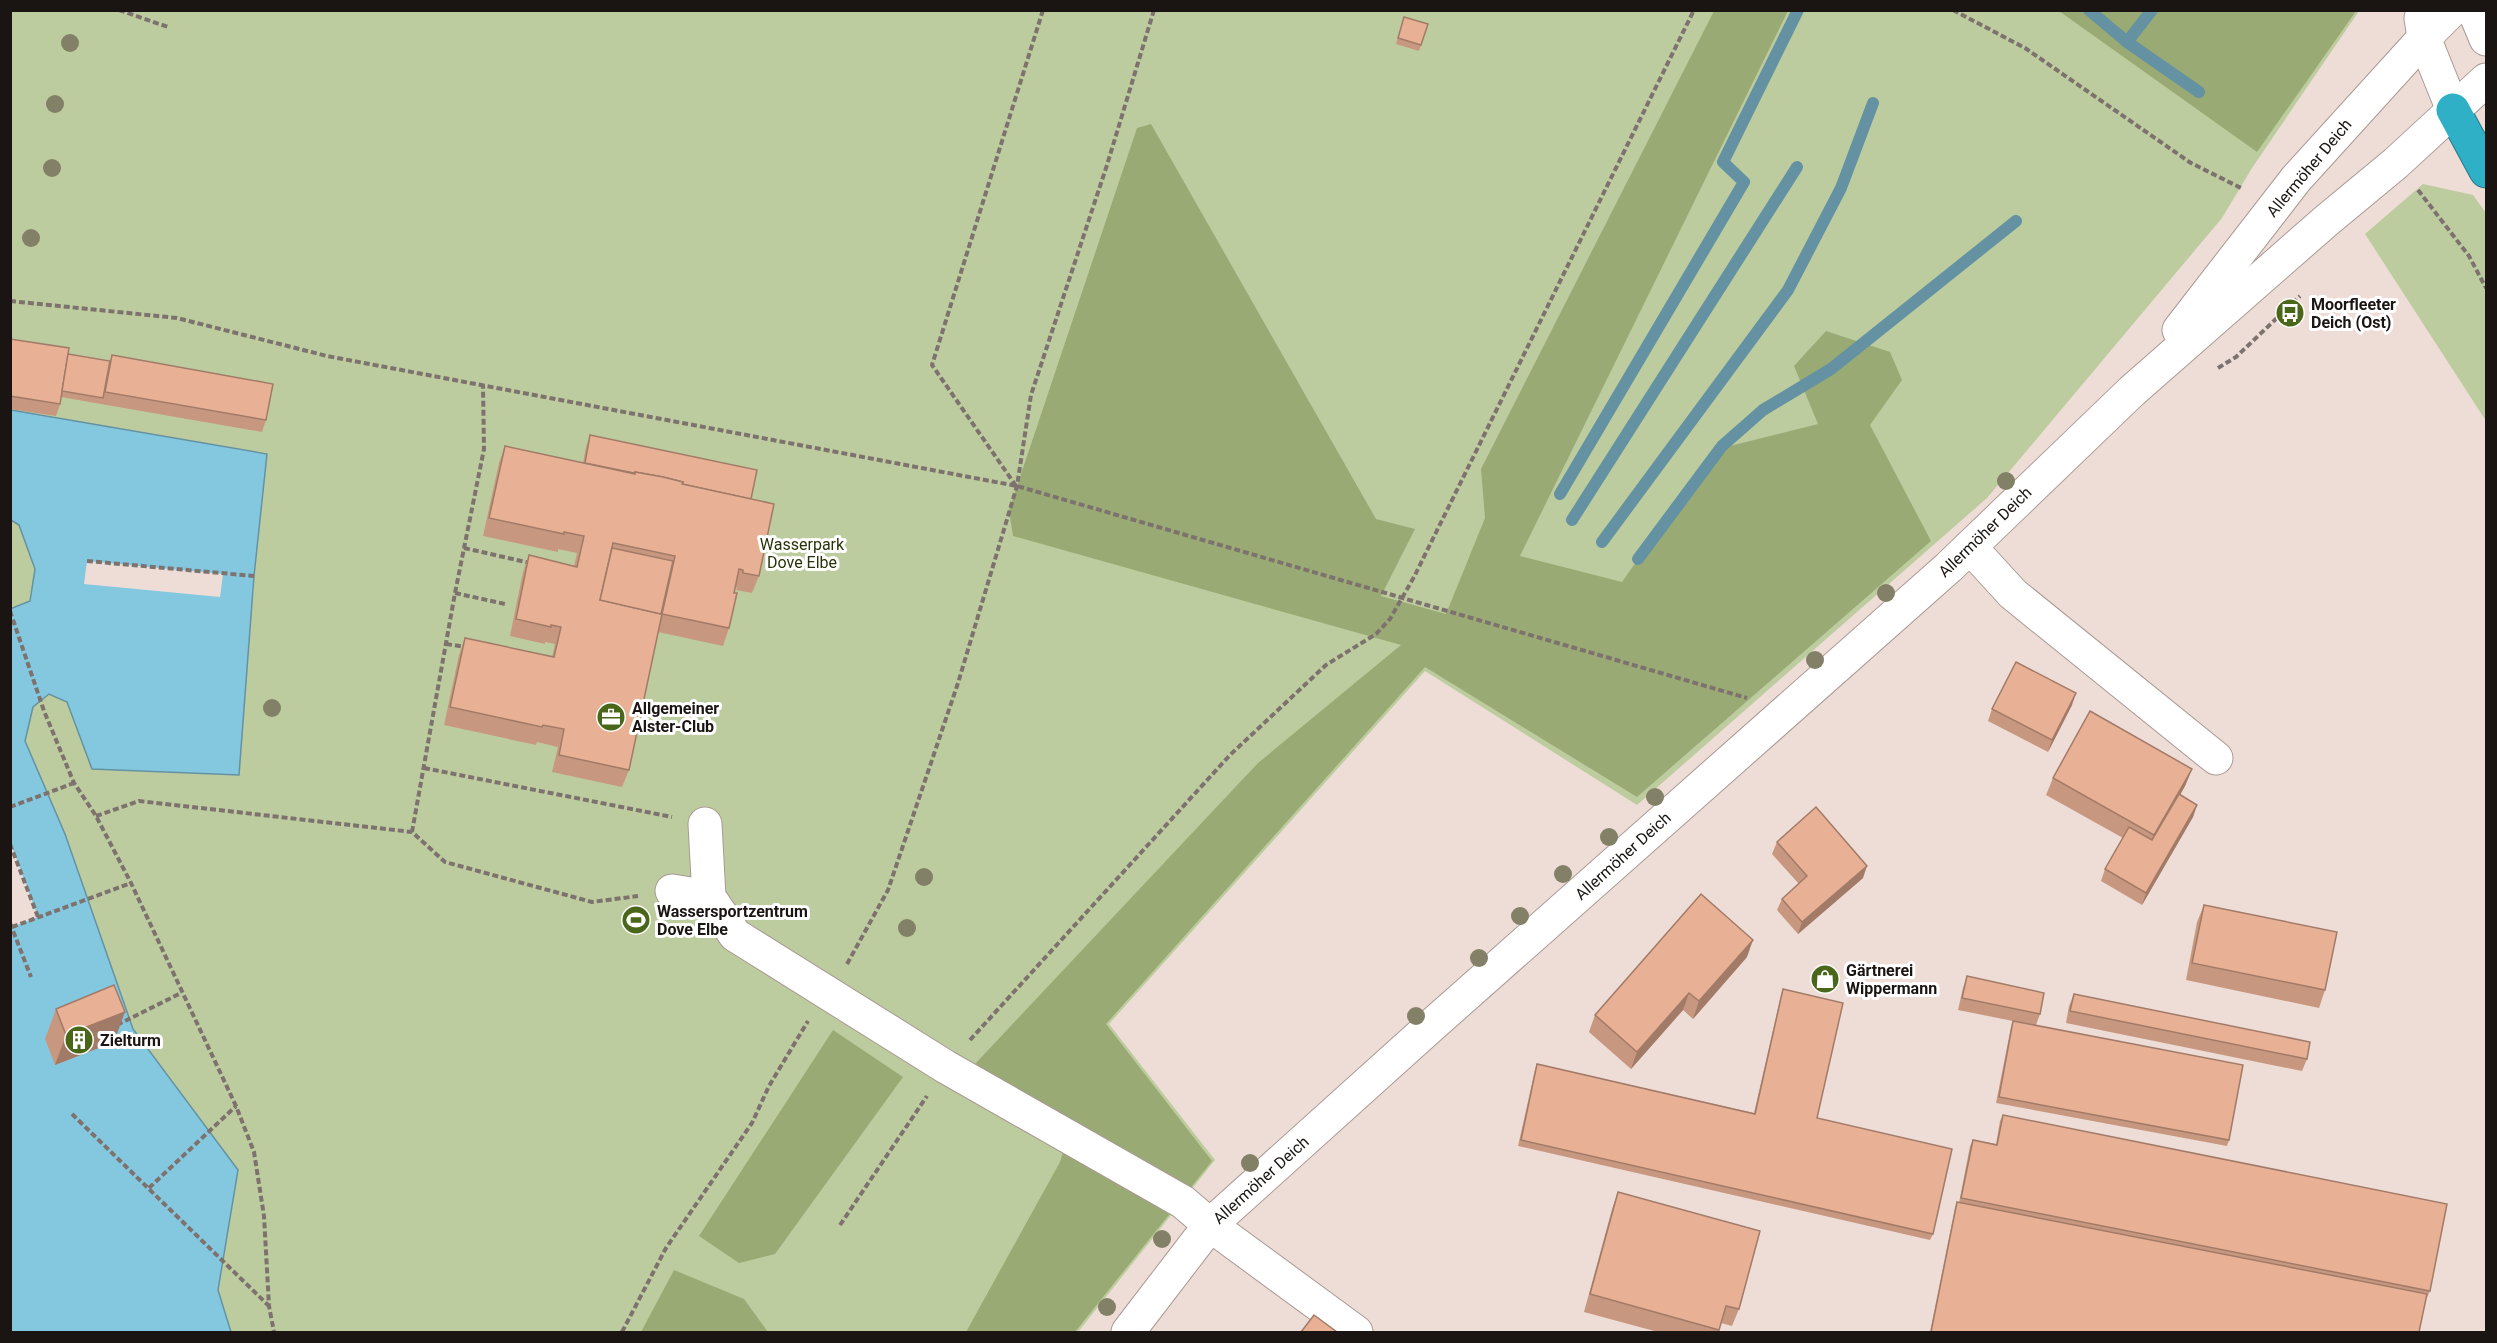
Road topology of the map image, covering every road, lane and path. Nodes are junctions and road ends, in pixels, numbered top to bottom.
1 (119, 10) edge
2 (1043, 10) edge
3 (1154, 10) edge
4 (1694, 10) edge
5 (1953, 10) edge
6 (2452, 10) edge
7 (2474, 10) edge
8 (2422, 24) edge
9 (168, 27) dead end
10 (2487, 39) edge
11 (2487, 80) edge
12 (2453, 110) junction
13 (2396, 163) junction
14 (2487, 171) edge
15 (2246, 190) dead end
16 (2487, 288) edge
17 (10, 301) edge
18 (483, 385) junction
19 (2132, 391) junction
20 (1017, 486) junction
21 (1970, 547) junction
22 (464, 548) junction
23 (87, 561) dead end
24 (531, 563) edge
25 (254, 576) dead end
26 (455, 593) junction
27 (1404, 598) junction
28 (505, 604) dead end
29 (10, 610) edge
30 (446, 644) junction
31 (469, 648) edge
32 (1788, 710) junction
33 (2216, 758) dead end
34 (424, 768) junction
35 (74, 783) junction
36 (10, 807) edge
37 (96, 816) junction
38 (705, 824) joint
39 (412, 832) junction
40 (10, 844) edge
41 (131, 883) junction
42 (672, 891) joint
43 (708, 897) junction
44 (38, 917) junction
45 (11, 925) edge
46 (31, 977) dead end
47 (181, 993) junction
48 (830, 995) junction
49 (108, 1028) edge
50 (946, 1067) junction
51 (236, 1106) junction
52 (72, 1114) dead end
53 (149, 1188) junction
54 (840, 1225) dead end
55 (1210, 1225) junction
56 (269, 1306) junction
57 (274, 1332) edge
58 (622, 1332) edge
59 (1128, 1332) edge
60 (1356, 1332) edge

1 - 9 path
2 - 20 path
3 - 20 path
4 - 27 path
5 - 15 path
6 - 8 street, Allermöher Deich
7 - 10 street
8 - 12 street
8 - 19 street, Allermöher Deich
11 - 12 street, Allermöher Deich
12 - 13 street, Allermöher Deich
12 - 14 highway
13 - 16 path
13 - 19 street, Allermöher Deich
17 - 18 path
18 - 20 path
18 - 22 path
19 - 21 street, Allermöher Deich
20 - 27 path
20 - 48 path
21 - 32 street, Allermöher Deich
21 - 33 street
22 - 24 path
22 - 26 path
23 - 25 path
26 - 28 path
26 - 30 path
27 - 32 path
27 - 50 path
29 - 35 path
30 - 31 path
30 - 34 path
32 - 55 street, Allermöher Deich
34 - 38 path
34 - 39 path
35 - 36 path
35 - 37 path
37 - 39 path
37 - 41 path
38 - 43 street
39 - 42 path
40 - 44 path
41 - 44 path
41 - 47 path
42 - 43 street
43 - 48 street
44 - 45 path
45 - 46 path
47 - 49 path
47 - 51 path
48 - 50 street
48 - 58 path
50 - 54 path
50 - 55 street
51 - 53 path
51 - 56 path
52 - 53 path
53 - 56 path
55 - 59 street, Allermöher Deich
55 - 60 street
56 - 57 path

